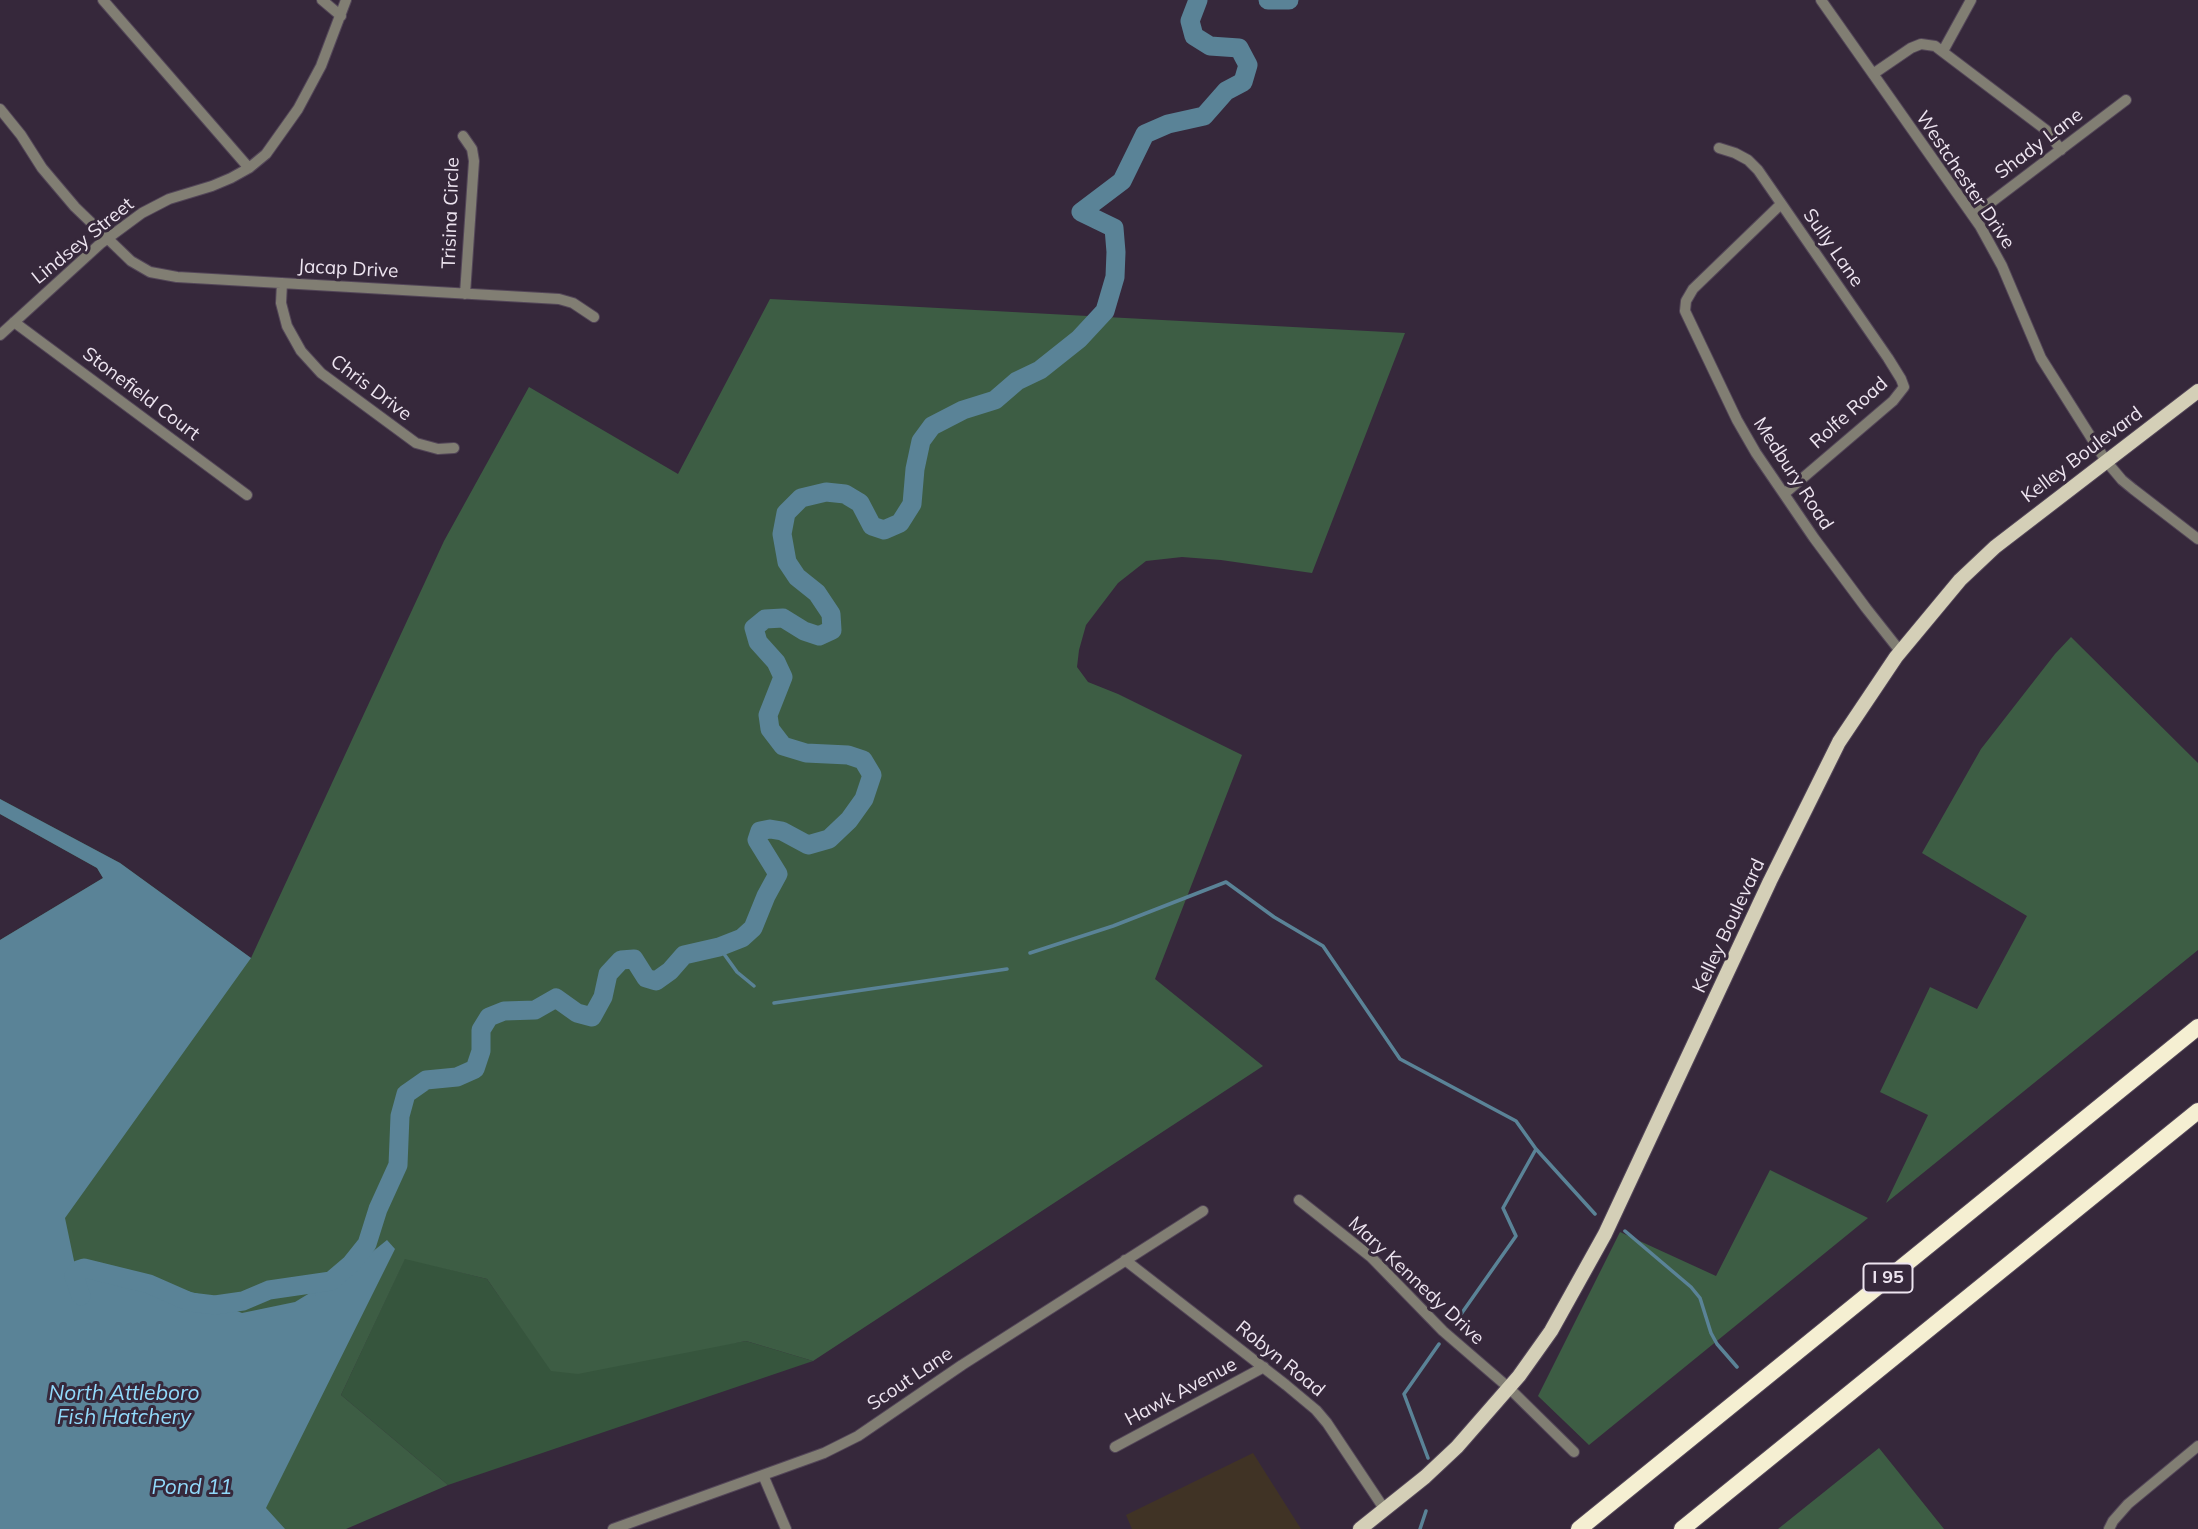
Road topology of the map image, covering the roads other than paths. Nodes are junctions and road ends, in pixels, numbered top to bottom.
1 (103, 0) edge
2 (322, 0) edge
3 (346, 0) edge
4 (1821, 0) edge
5 (1971, 0) edge
6 (341, 16) junction
7 (1943, 51) junction
8 (1872, 74) junction
9 (2126, 100) dead end
10 (0, 109) edge
11 (463, 136) dead end
12 (1719, 148) dead end
13 (2061, 149) junction
14 (249, 169) junction
15 (1781, 204) junction
16 (1972, 216) junction
17 (108, 238) junction
18 (282, 283) junction
19 (465, 294) junction
20 (594, 317) dead end
21 (14, 322) junction
22 (0, 335) edge
23 (1903, 384) joint
24 (2198, 391) edge
25 (454, 448) dead end
26 (2106, 461) junction
27 (1784, 494) junction
28 (247, 495) dead end
29 (2198, 539) edge
30 (1900, 651) junction
31 (2198, 1027) edge
32 (2198, 1111) edge
33 (1299, 1200) dead end
34 (1203, 1211) dead end
35 (1125, 1260) junction
36 (1264, 1367) junction
37 (1509, 1388) junction
38 (2198, 1446) edge
39 (1115, 1447) dead end
40 (1574, 1452) dead end
41 (763, 1475) junction
42 (1385, 1510) junction
43 (613, 1529) edge
44 (786, 1529) edge
45 (1360, 1529) edge
46 (1579, 1529) edge
47 (1682, 1529) edge
48 (2109, 1529) edge

1 - 14 street
2 - 6 street
3 - 6 street, Lindsey Street
4 - 8 street, Westchester Drive
5 - 7 street
6 - 14 street, Lindsey Street
7 - 8 street
7 - 13 street
8 - 16 street, Westchester Drive
9 - 13 street, Shady Lane
10 - 17 street, Jacap Drive
11 - 19 street, Trisina Circle
12 - 15 street, Sully Lane
13 - 16 street, Shady Lane
14 - 17 street, Lindsey Street
15 - 23 street, Sully Lane
15 - 27 street, Medbury Road
16 - 26 street, Westchester Drive
17 - 18 street, Jacap Drive
17 - 21 street, Lindsey Street
18 - 19 street, Jacap Drive
18 - 25 street, Chris Drive
19 - 20 street, Jacap Drive
21 - 22 street, Lindsey Street
21 - 28 street, Stonefield Court
23 - 27 street, Rolfe Road
24 - 26 main road, Kelley Boulevard
26 - 29 street, Westchester Drive
26 - 30 main road, Kelley Boulevard
27 - 30 street, Medbury Road
30 - 37 main road, Kelley Boulevard
31 - 46 highway, I 95
32 - 47 highway
33 - 37 street, Mary Kennedy Drive
34 - 35 street, Scout Lane
35 - 36 street, Robyn Road
35 - 41 street, Scout Lane
36 - 39 street, Hawk Avenue
36 - 42 street, Robyn Road
37 - 40 street, Mary Kennedy Drive
37 - 42 main road, Kelley Boulevard
38 - 48 street
41 - 43 street, Scout Lane
41 - 44 street
42 - 45 main road, Kelley Boulevard

